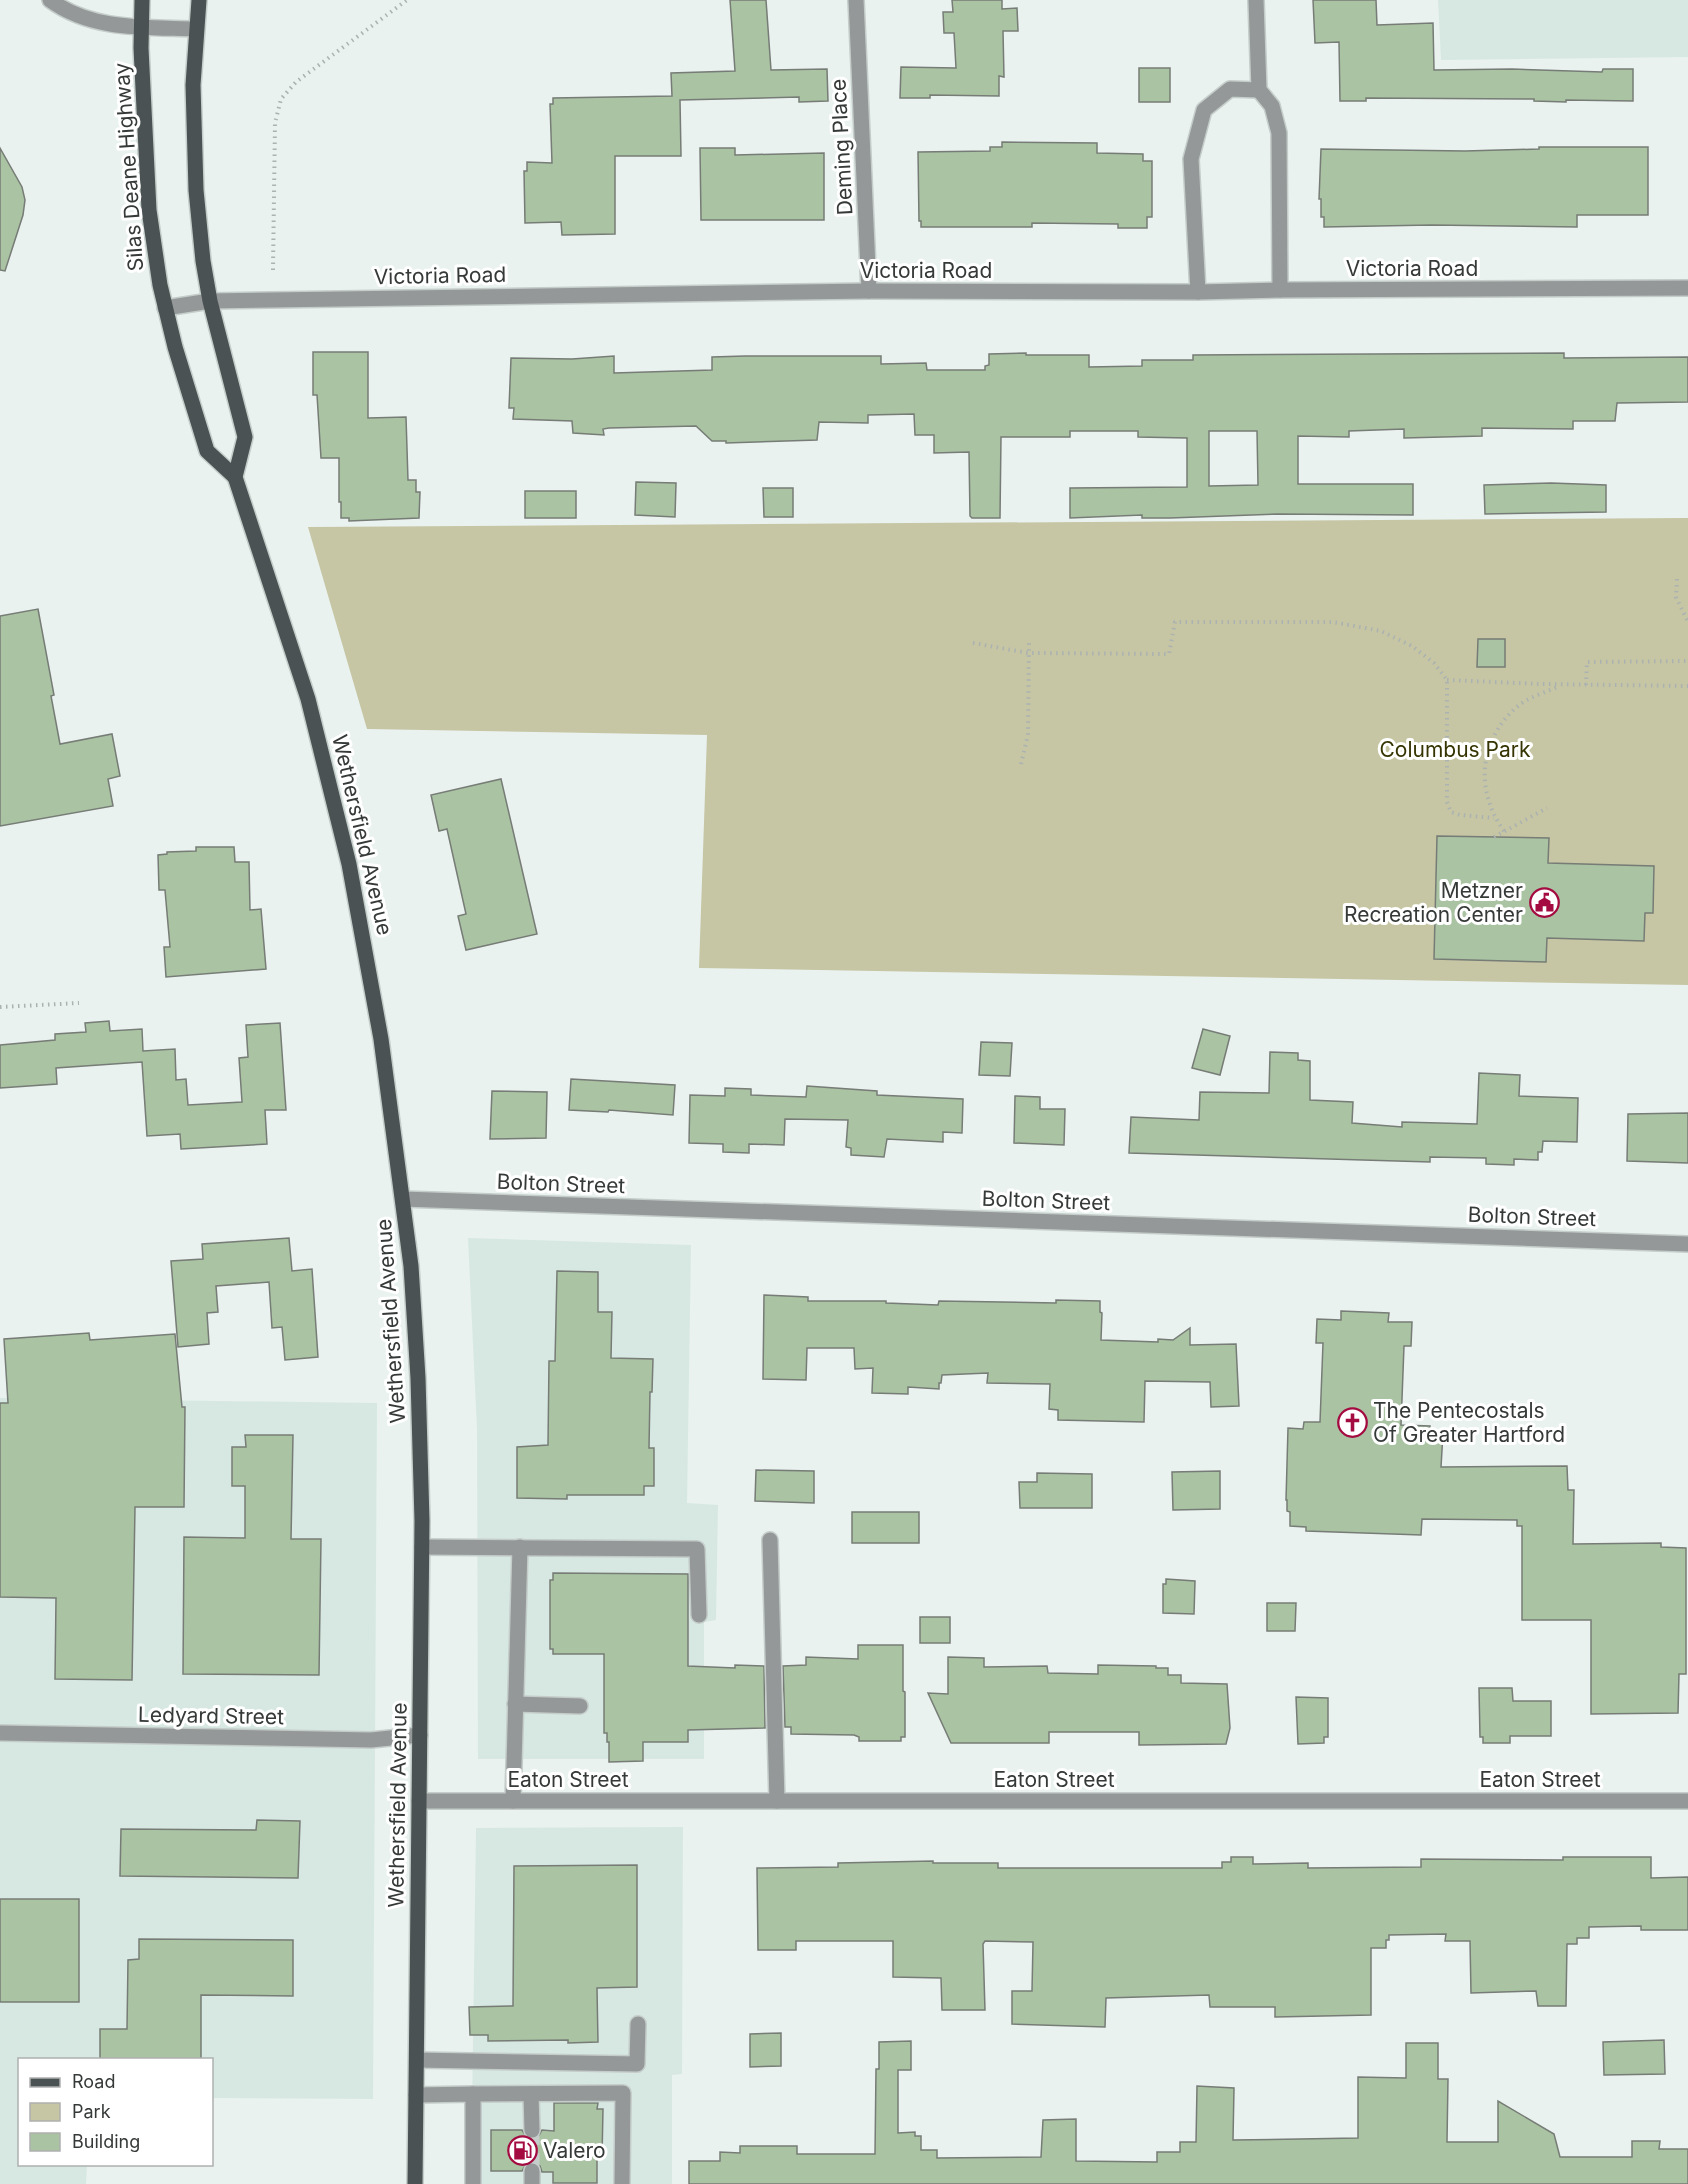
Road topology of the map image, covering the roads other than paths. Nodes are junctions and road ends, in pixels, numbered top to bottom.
1 (50, 0) edge
2 (142, 0) edge
3 (199, 0) edge
4 (856, 0) edge
5 (1256, 0) edge
6 (140, 27) junction
7 (196, 29) junction
8 (1259, 90) junction
9 (1688, 288) edge
10 (1280, 290) junction
11 (869, 291) junction
12 (1198, 292) junction
13 (210, 301) junction
14 (165, 308) junction
15 (235, 477) junction
16 (403, 1199) junction
17 (1688, 1244) edge
18 (770, 1540) dead end
19 (422, 1547) junction
20 (520, 1547) junction
21 (699, 1615) dead end
22 (515, 1704) junction
23 (580, 1706) dead end
24 (0, 1733) edge
25 (420, 1735) junction
26 (419, 1801) junction
27 (513, 1801) junction
28 (777, 1801) junction
29 (1688, 1801) edge
30 (638, 2024) dead end
31 (417, 2060) junction
32 (473, 2094) junction
33 (531, 2094) junction
34 (416, 2095) junction
35 (532, 2130) tunnel mouth
36 (415, 2184) edge
37 (473, 2184) edge
38 (622, 2184) edge

1 - 6 street
2 - 6 main road, Silas Deane Highway
3 - 7 main road
4 - 11 street, Deming Place
5 - 8 street
6 - 7 street
6 - 14 main road, Silas Deane Highway
7 - 13 main road
8 - 10 street
8 - 12 street
9 - 10 street, Victoria Road
10 - 12 street, Victoria Road
11 - 12 street, Victoria Road
11 - 13 street, Victoria Road
13 - 14 street, Victoria Road
13 - 15 main road
14 - 15 main road, Silas Deane Highway
15 - 16 main road, Wethersfield Avenue
16 - 17 street, Bolton Street
16 - 19 main road, Wethersfield Avenue
18 - 28 street
19 - 20 street
19 - 25 main road, Wethersfield Avenue
20 - 21 street
20 - 22 street
22 - 23 street
22 - 27 street
24 - 25 street, Ledyard Street
25 - 26 main road, Wethersfield Avenue
26 - 27 street, Eaton Street
26 - 31 main road, Wethersfield Avenue
27 - 28 street, Eaton Street
28 - 29 street, Eaton Street
30 - 31 street
31 - 34 main road, Wethersfield Avenue
32 - 33 street
32 - 34 street
32 - 37 street
33 - 35 street
33 - 38 street
34 - 36 main road, Wethersfield Avenue

